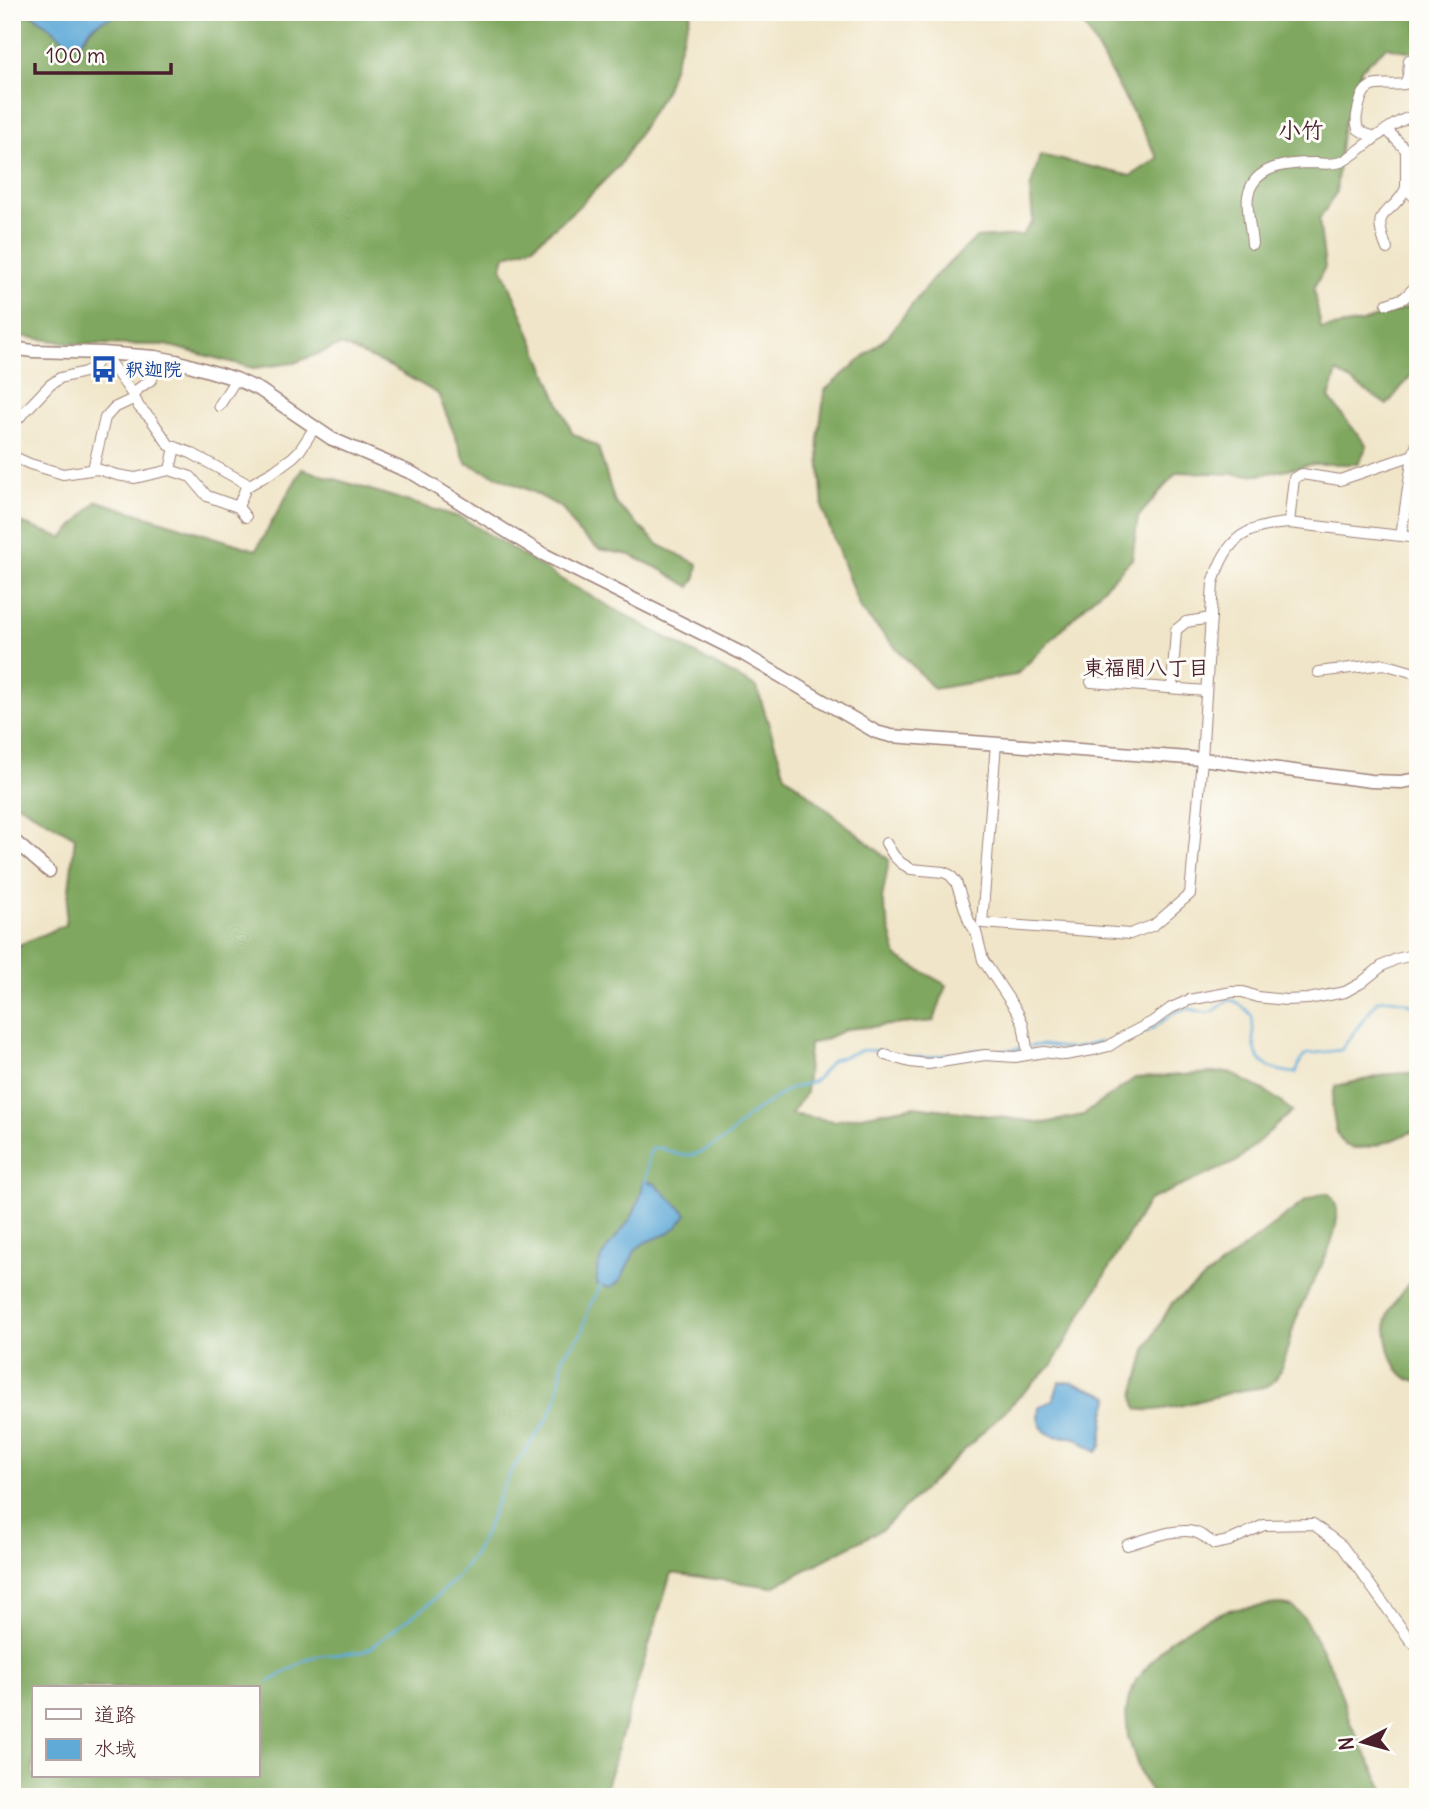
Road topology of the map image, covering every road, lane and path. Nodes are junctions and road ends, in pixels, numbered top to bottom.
1 (1409, 60) dead end
2 (1418, 116) edge
3 (1387, 130) junction
4 (1376, 137) junction
5 (1406, 188) junction
6 (1418, 201) edge
7 (1252, 244) dead end
8 (1387, 249) dead end
9 (1418, 284) edge
10 (1387, 304) dead end
11 (12, 348) edge
12 (103, 353) junction
13 (156, 357) junction
14 (236, 379) junction
15 (133, 395) junction
16 (219, 406) dead end
17 (12, 425) edge
18 (315, 427) junction
19 (1418, 441) edge
20 (175, 447) junction
21 (1413, 455) junction
22 (12, 456) edge
23 (93, 469) junction
24 (170, 470) junction
25 (249, 485) junction
26 (238, 507) junction
27 (246, 517) dead end
28 (1289, 523) junction
29 (1401, 536) junction
30 (1418, 538) edge
31 (1211, 618) junction
32 (1318, 672) dead end
33 (1418, 674) edge
34 (1091, 682) dead end
35 (1172, 687) junction
36 (1206, 691) junction
37 (996, 743) junction
38 (1202, 759) junction
39 (1418, 779) edge
40 (12, 839) edge
41 (886, 843) dead end
42 (49, 871) dead end
43 (979, 928) junction
44 (1418, 954) edge
45 (1028, 1054) junction
46 (885, 1055) dead end
47 (1127, 1545) dead end
48 (1418, 1648) edge

1 - 4 street
2 - 3 street
3 - 4 street
3 - 5 street
4 - 7 street
5 - 6 street
5 - 8 street
9 - 10 street
11 - 12 street
12 - 13 street
12 - 15 street
12 - 17 street
13 - 14 street
13 - 15 street
14 - 16 street
14 - 18 street
15 - 20 street
15 - 23 street
18 - 25 street
18 - 37 street
19 - 21 street
20 - 24 street
20 - 25 street
21 - 28 street
21 - 29 street
22 - 23 street
23 - 24 street
24 - 26 street
25 - 26 street
26 - 27 street
28 - 29 street
28 - 31 street
29 - 30 street
31 - 35 street
31 - 36 street
32 - 33 street
34 - 35 street
35 - 36 street
36 - 38 street
37 - 38 street
37 - 43 street
38 - 39 street
38 - 43 street
40 - 42 street
41 - 43 street
43 - 45 street
44 - 45 street
45 - 46 street
47 - 48 street

